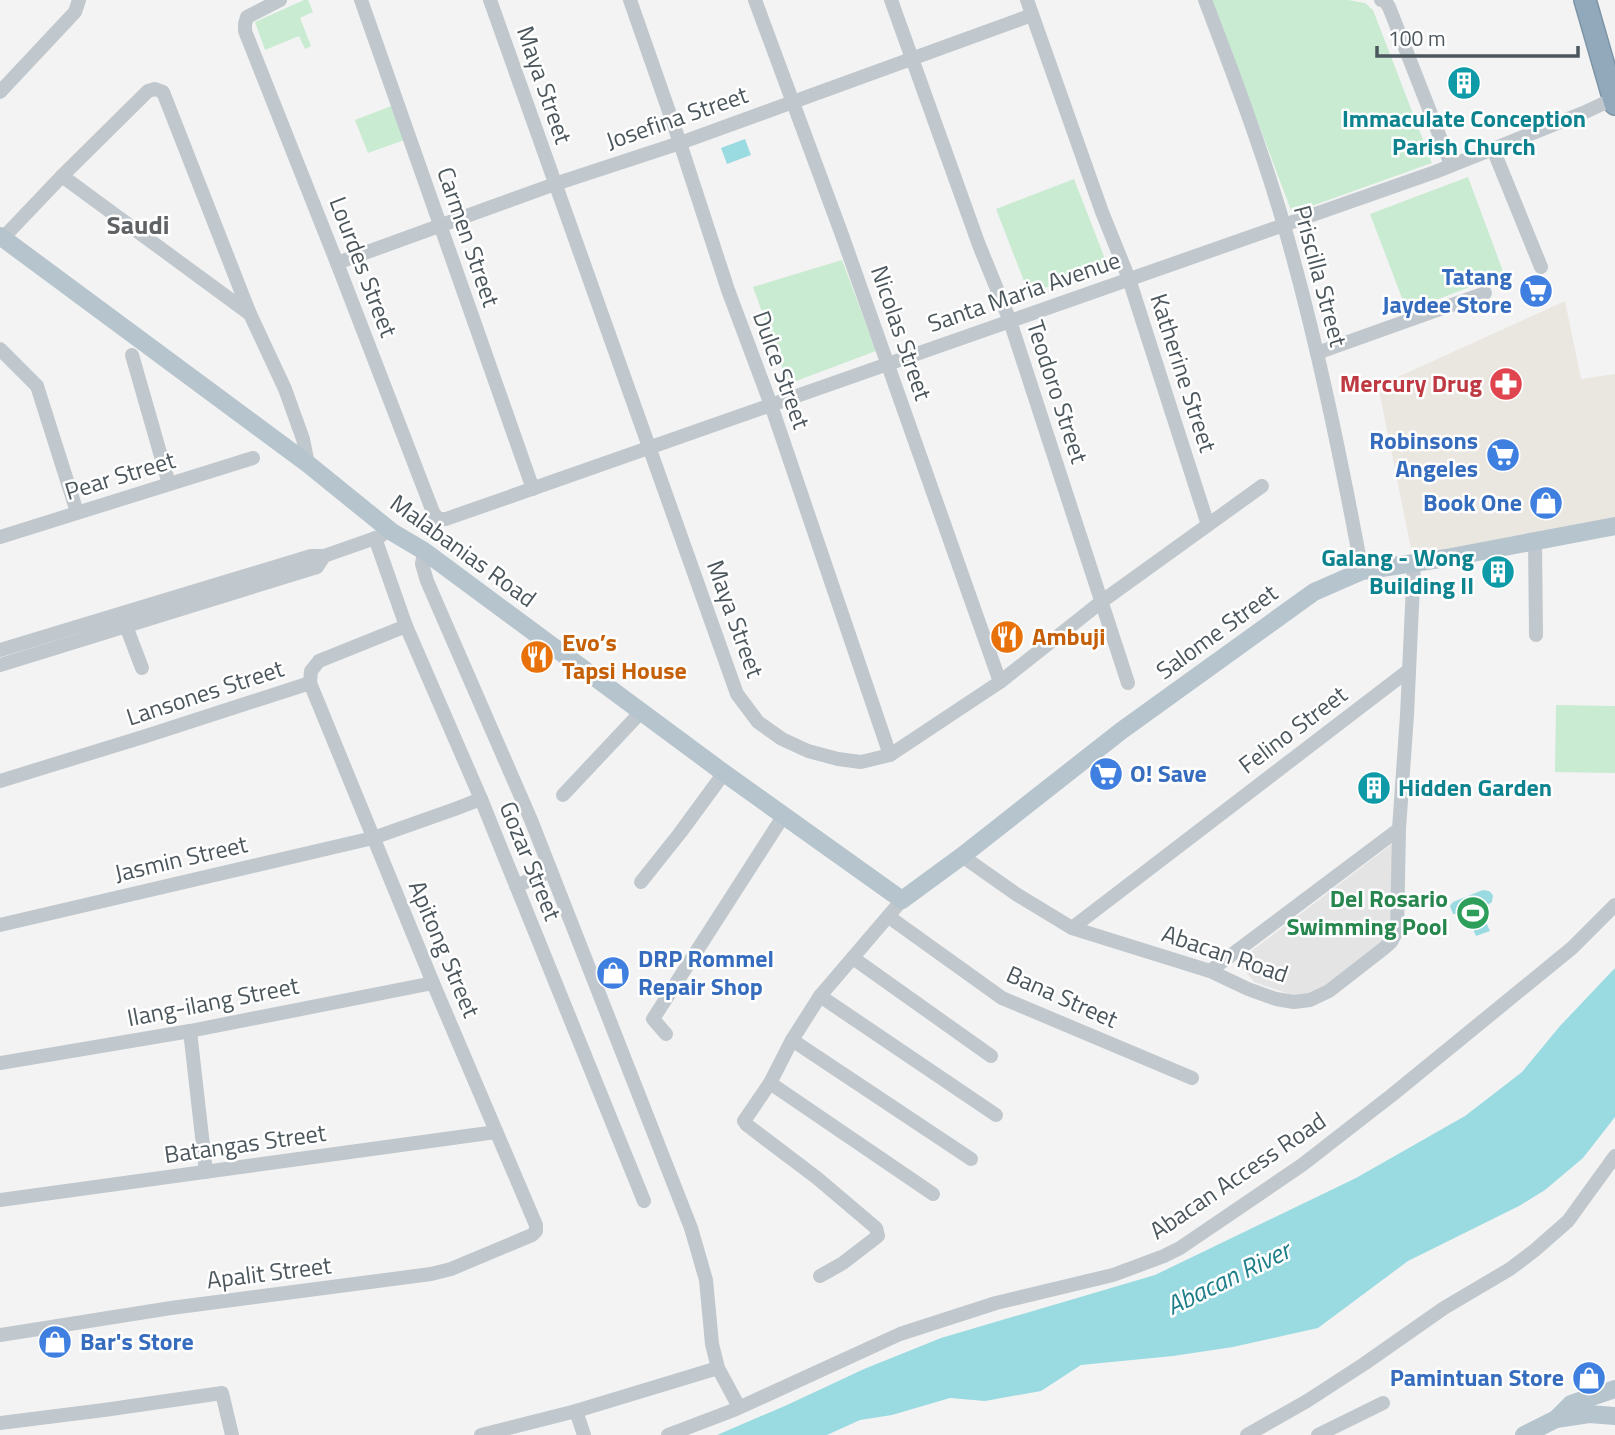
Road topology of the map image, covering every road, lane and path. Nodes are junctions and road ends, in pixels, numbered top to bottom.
1 (79, 0) edge
2 (280, 0) edge
3 (361, 0) edge
4 (490, 0) edge
5 (630, 0) edge
6 (755, 0) edge
7 (891, 0) edge
8 (1027, 0) edge
9 (1205, 0) edge
10 (1381, 0) edge
11 (1585, 0) edge
12 (1032, 15) junction
13 (911, 59) junction
14 (1, 90) edge
15 (792, 101) junction
16 (1614, 102) edge
17 (680, 143) junction
18 (1493, 149) junction
19 (1451, 165) junction
20 (62, 176) junction
21 (555, 184) junction
22 (1284, 225) junction
23 (440, 227) junction
24 (1, 237) edge
25 (337, 263) junction
26 (1541, 267) dead end
27 (1129, 279) junction
28 (1485, 293) dead end
29 (250, 314) junction
30 (1010, 321) junction
31 (0, 349) edge
32 (1317, 353) junction
33 (132, 355) dead end
34 (888, 364) junction
35 (771, 405) junction
36 (649, 448) junction
37 (253, 458) dead end
38 (308, 464) junction
39 (169, 484) junction
40 (1262, 486) dead end
41 (533, 489) junction
42 (77, 512) junction
43 (446, 519) joint
44 (1208, 525) junction
45 (1615, 526) edge
46 (392, 532) junction
47 (0, 537) edge
48 (375, 538) junction
49 (1535, 541) junction
50 (424, 551) junction
51 (1414, 563) junction
52 (1362, 571) junction
53 (1101, 602) junction
54 (170, 604) junction
55 (126, 626) junction
56 (406, 626) junction
57 (81, 632) junction
58 (1536, 635) dead end
59 (0, 650) edge
60 (0, 665) edge
61 (142, 668) dead end
62 (1409, 670) junction
63 (1000, 681) junction
64 (310, 682) junction
65 (1128, 683) dead end
66 (641, 712) junction
67 (890, 755) junction
68 (724, 773) junction
69 (0, 781) edge
70 (563, 794) dead end
71 (481, 799) junction
72 (784, 815) junction
73 (1399, 829) junction
74 (373, 838) junction
75 (962, 856) junction
76 (551, 871) junction
77 (641, 881) dead end
78 (516, 886) junction
79 (902, 900) junction
80 (1615, 905) edge
81 (889, 917) junction
82 (0, 925) edge
83 (1072, 928) junction
84 (853, 957) junction
85 (1210, 971) junction
86 (433, 983) junction
87 (820, 996) junction
88 (190, 1031) junction
89 (666, 1034) dead end
90 (792, 1040) junction
91 (991, 1056) dead end
92 (0, 1063) edge
93 (1192, 1078) dead end
94 (770, 1083) junction
95 (996, 1115) dead end
96 (496, 1132) junction
97 (1615, 1156) edge
98 (971, 1159) dead end
99 (206, 1172) junction
100 (933, 1194) dead end
101 (0, 1200) edge
102 (644, 1201) dead end
103 (536, 1231) joint
104 (820, 1276) dead end
105 (0, 1335) edge
106 (718, 1368) junction
107 (1615, 1389) edge
108 (1384, 1403) dead end
109 (739, 1407) junction
110 (576, 1411) junction
111 (1615, 1416) edge
112 (1556, 1419) junction
113 (0, 1423) edge
114 (232, 1435) edge
115 (481, 1435) edge
116 (584, 1435) edge
117 (667, 1435) edge
118 (1247, 1435) edge
119 (1318, 1435) edge
120 (1524, 1435) edge

1 - 14 street
2 - 25 street, Lourdes Street
3 - 23 street, Carmen Street
4 - 21 street, Maya Street
5 - 17 street, Dulce Street
6 - 15 street, Nicolas Street
7 - 13 street, Teodoro Street
8 - 12 street, Katherine Street
9 - 22 street, Priscilla Street
10 - 19 street
11 - 16 highway
12 - 13 street, Josefina Street
12 - 27 street, Katherine Street
13 - 15 street, Josefina Street
13 - 30 street, Teodoro Street
15 - 17 street, Josefina Street
15 - 34 street, Nicolas Street
16 - 18 street, Santa Maria Avenue
17 - 21 street, Josefina Street
17 - 35 street, Dulce Street
18 - 19 street, Santa Maria Avenue
18 - 26 street
19 - 22 street, Santa Maria Avenue
20 - 24 street
20 - 29 street
20 - 29 street
21 - 23 street, Josefina Street
21 - 36 street, Maya Street
22 - 27 street, Santa Maria Avenue
22 - 32 street, Priscilla Street
23 - 25 street, Josefina Street
23 - 41 street, Carmen Street
24 - 38 main road, Malabanias Road
25 - 43 street, Lourdes Street
27 - 30 street, Santa Maria Avenue
27 - 44 street, Katherine Street
28 - 32 street
29 - 38 street
30 - 34 street, Santa Maria Avenue
30 - 53 street, Teodoro Street
31 - 42 street
32 - 52 street, Priscilla Street
33 - 39 street
34 - 35 street, Santa Maria Avenue
34 - 63 street, Nicolas Street
35 - 36 street, Santa Maria Avenue
35 - 67 street, Dulce Street
36 - 41 street, Santa Maria Avenue
36 - 67 street, Maya Street
37 - 39 street, Pear Street
38 - 46 main road, Malabanias Road
39 - 42 street, Pear Street
40 - 44 street, Maya Street
41 - 43 street, Santa Maria Avenue
42 - 47 street, Pear Street
44 - 53 street, Maya Street
45 - 49 main road, Salome Street
46 - 48 street
46 - 50 main road, Malabanias Road
48 - 54 street
48 - 56 street, Gozar Street
49 - 51 main road, Salome Street
49 - 58 street
50 - 66 main road, Malabanias Road
50 - 76 street
51 - 52 main road, Salome Street
51 - 62 street, Abacan Road
52 - 75 main road, Salome Street
53 - 63 street, Maya Street
53 - 65 street, Teodoro Street
54 - 55 street
54 - 57 street
55 - 57 street
55 - 61 street
56 - 64 street, Lansones Street
56 - 71 street, Gozar Street
57 - 59 street
57 - 60 street
62 - 73 street, Abacan Road
62 - 83 street, Felino Street
63 - 67 street, Maya Street
64 - 69 street, Lansones Street
64 - 74 street, Apitong Street
66 - 68 main road, Malabanias Road
66 - 70 street
68 - 72 main road, Malabanias Road
68 - 77 street
71 - 74 street, Jasmin Street
71 - 78 street, Gozar Street
72 - 79 main road, Malabanias Road
72 - 89 street
73 - 85 street
73 - 85 street, Abacan Road
74 - 82 street, Jasmin Street
74 - 86 street, Apitong Street
75 - 79 main road, Salome Street
75 - 83 street, Abacan Road
76 - 78 street
76 - 106 street
78 - 102 street, Gozar Street
79 - 81 street
80 - 109 street, Abacan Access Road
81 - 84 street
81 - 93 street, Bana Street
83 - 85 street, Abacan Road
84 - 87 street
84 - 91 street
86 - 88 street, Ilang-ilang Street
86 - 96 street, Apitong Street
87 - 90 street
87 - 95 street
88 - 92 street, Ilang-ilang Street
88 - 99 street
90 - 94 street
90 - 98 street
94 - 100 street
94 - 104 street
96 - 99 street, Batangas Street
96 - 103 street, Apitong Street
97 - 118 street
99 - 101 street, Batangas Street
103 - 105 street, Apalit Street
106 - 109 street
106 - 110 street
107 - 112 main road
108 - 119 street
109 - 117 street, Abacan Access Road
110 - 115 street
110 - 116 street
111 - 112 main road
112 - 120 main road
113 - 114 street

